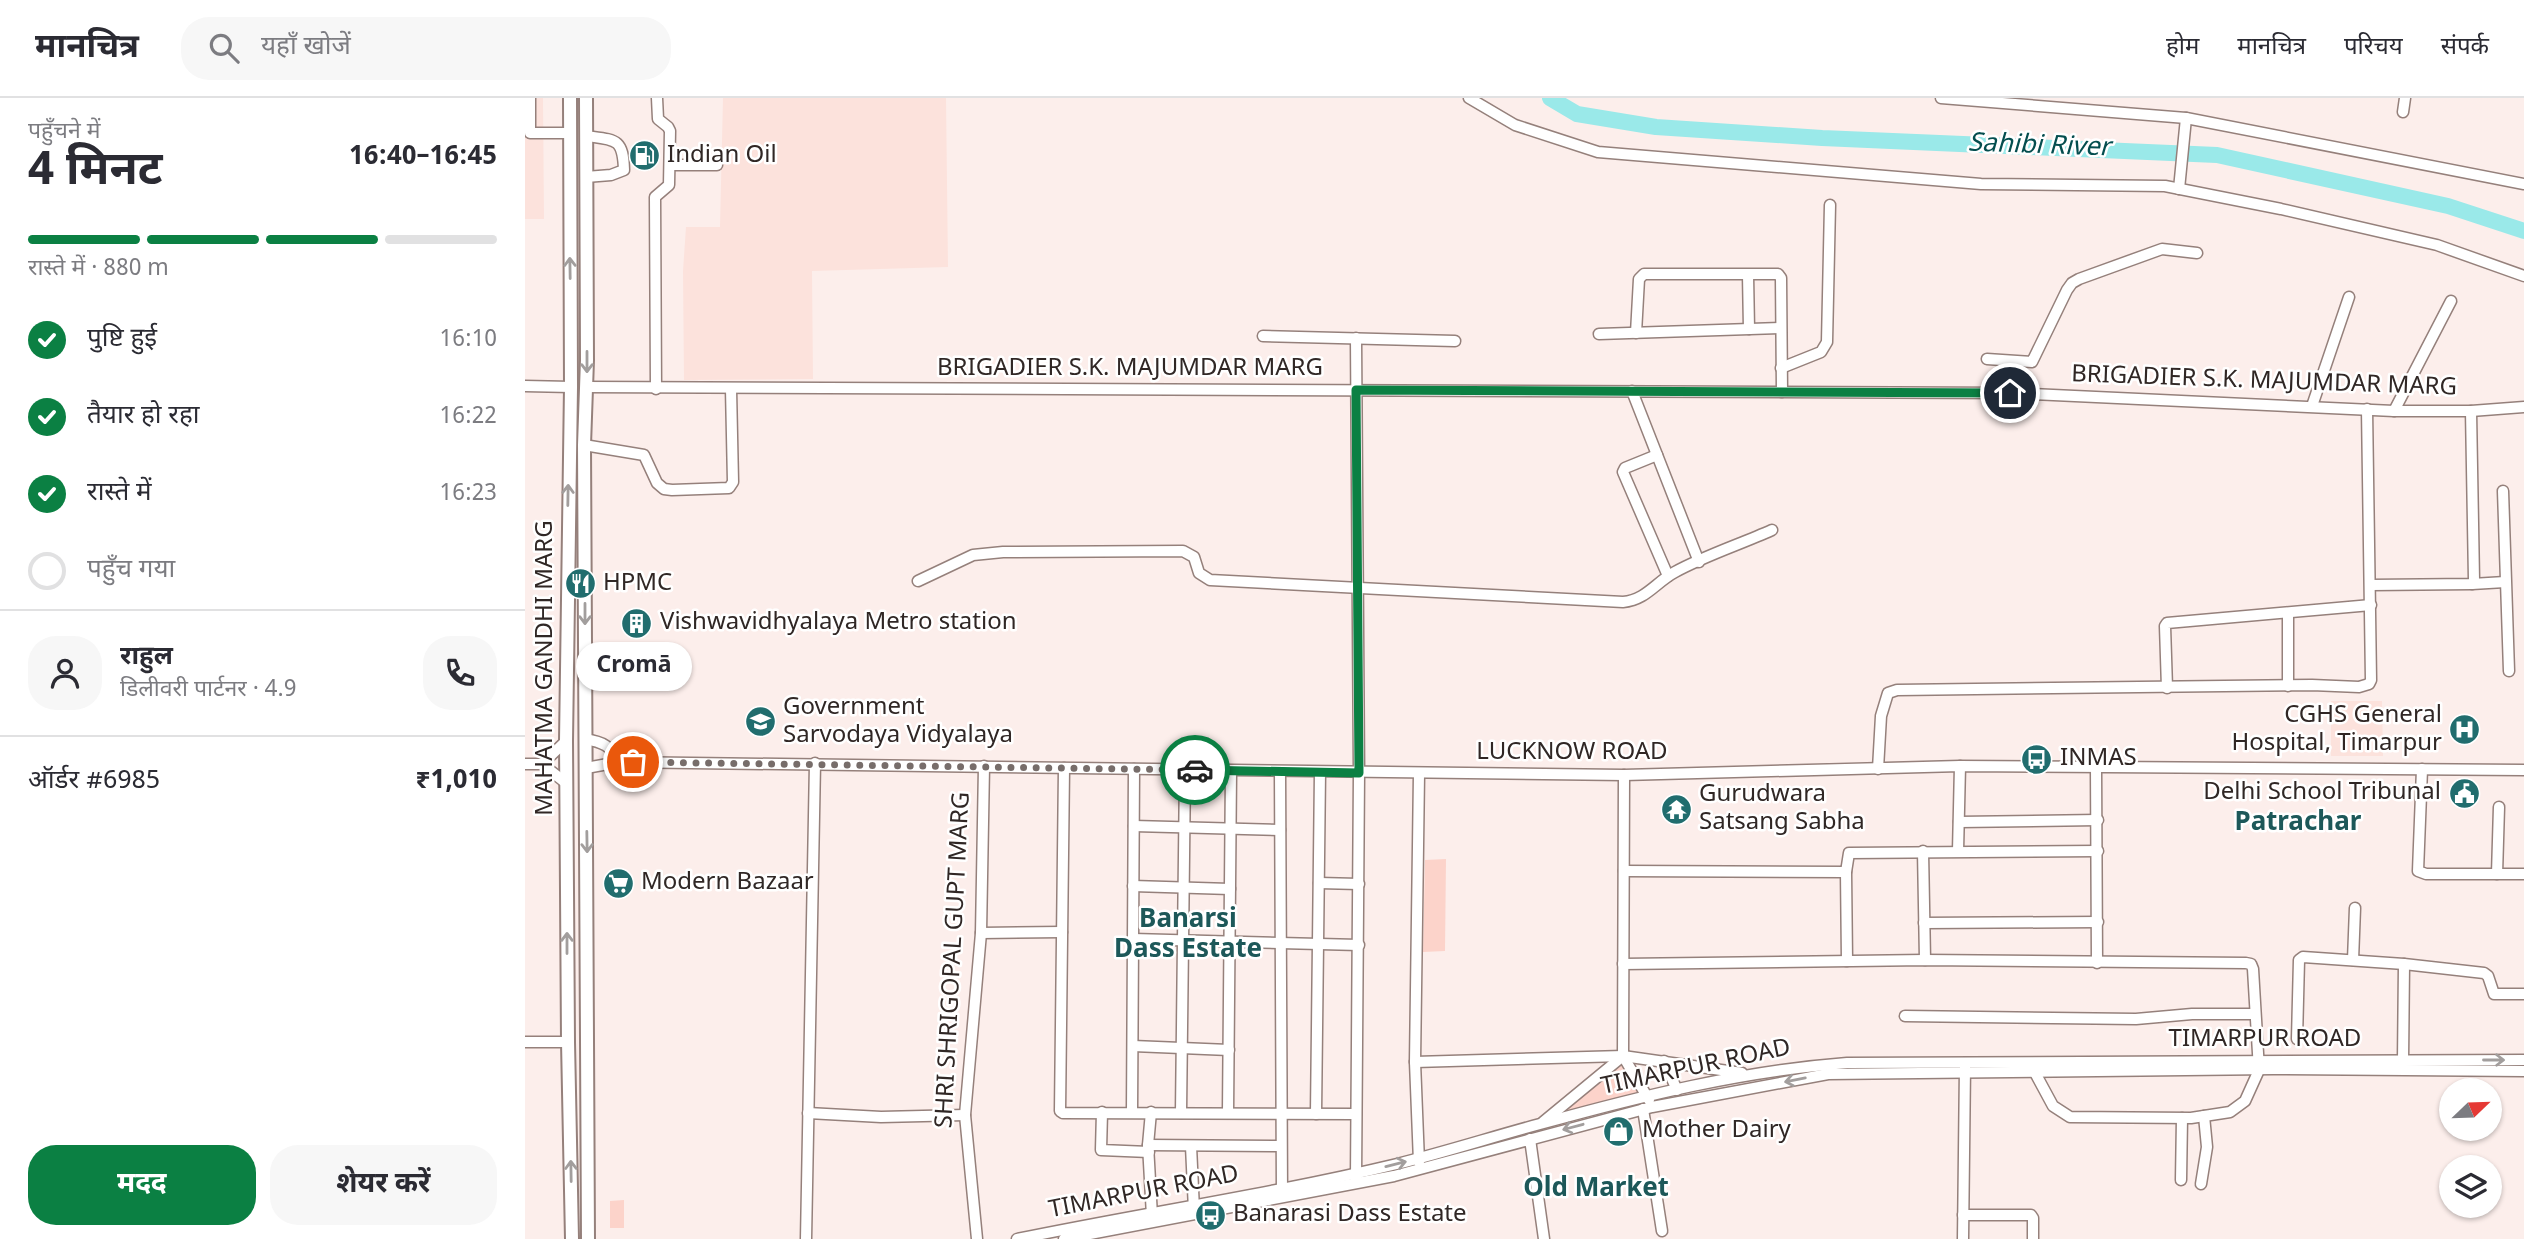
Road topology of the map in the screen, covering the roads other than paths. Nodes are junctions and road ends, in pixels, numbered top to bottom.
1 (530, 98) edge
2 (571, 98) edge
3 (586, 98) edge
4 (657, 98) edge
5 (1469, 98) edge
6 (1941, 98) edge
7 (2405, 98) edge
8 (2403, 112) dead end
9 (2185, 122) junction
10 (571, 132) junction
11 (586, 136) junction
12 (670, 165) junction
13 (717, 165) dead end
14 (586, 177) junction
15 (2524, 184) edge
16 (2179, 189) junction
17 (1830, 205) dead end
18 (2197, 253) dead end
19 (1748, 275) junction
20 (2524, 276) edge
21 (2349, 297) dead end
22 (2451, 301) dead end
23 (1780, 328) junction
24 (1749, 329) junction
25 (1636, 333) junction
26 (1599, 334) dead end
27 (1262, 336) dead end
28 (1356, 338) junction
29 (1455, 341) dead end
30 (1987, 359) dead end
31 (2008, 362) junction
32 (1781, 368) junction
33 (525, 386) edge
34 (571, 387) junction
35 (586, 387) junction
36 (656, 389) junction
37 (731, 389) junction
38 (1356, 390) junction
39 (1632, 391) junction
40 (1782, 392) junction
41 (2010, 393) junction
42 (2312, 405) junction
43 (2524, 407) edge
44 (2367, 409) junction
45 (2394, 411) junction
46 (2471, 411) junction
47 (584, 445) junction
48 (1657, 455) junction
49 (2503, 492) dead end
50 (1772, 530) dead end
51 (1699, 562) junction
52 (1668, 576) junction
53 (918, 581) dead end
54 (2505, 582) junction
55 (568, 583) junction
56 (585, 584) junction
57 (2472, 584) junction
58 (2371, 585) junction
59 (1357, 589) junction
60 (2371, 605) junction
61 (2288, 614) junction
62 (2509, 671) dead end
63 (2288, 686) junction
64 (2167, 688) junction
65 (585, 739) junction
66 (566, 741) junction
67 (619, 762) junction
68 (815, 763) junction
69 (525, 764) edge
70 (543, 764) junction
71 (983, 766) junction
72 (1960, 766) junction
73 (2097, 767) junction
74 (586, 768) junction
75 (1064, 768) junction
76 (1134, 769) junction
77 (1878, 769) junction
78 (2422, 769) junction
79 (1185, 770) junction
80 (2524, 770) edge
81 (1231, 771) junction
82 (1280, 772) junction
83 (1320, 772) junction
84 (1359, 773) junction
85 (1419, 774) junction
86 (1624, 775) junction
87 (566, 783) junction
88 (2498, 807) dead end
89 (2098, 820) junction
90 (1959, 822) junction
91 (1134, 826) junction
92 (1184, 827) junction
93 (1230, 830) junction
94 (1280, 830) junction
95 (1958, 851) junction
96 (2098, 851) junction
97 (1923, 852) junction
98 (1624, 871) junction
99 (1846, 872) junction
100 (2497, 874) junction
101 (2524, 874) edge
102 (1319, 883) junction
103 (1359, 884) junction
104 (1133, 886) junction
105 (1184, 888) junction
106 (1230, 889) junction
107 (2355, 908) dead end
108 (2098, 922) junction
109 (1924, 923) junction
110 (1062, 932) junction
111 (981, 933) junction
112 (1133, 939) junction
113 (1183, 940) junction
114 (1229, 940) junction
115 (1280, 942) junction
116 (1318, 942) junction
117 (1359, 945) junction
118 (1925, 960) junction
119 (2353, 960) junction
120 (1847, 961) junction
121 (2097, 963) junction
122 (1623, 964) junction
123 (2404, 964) junction
124 (2524, 994) edge
125 (2255, 1014) junction
126 (1905, 1016) dead end
127 (2297, 1039) dead end
128 (525, 1042) edge
129 (568, 1042) junction
130 (1133, 1046) junction
131 (1182, 1050) junction
132 (1229, 1050) junction
133 (1623, 1056) junction
134 (2524, 1060) edge
135 (1664, 1061) junction
136 (2403, 1061) junction
137 (1415, 1062) junction
138 (2259, 1065) junction
139 (1965, 1067) junction
140 (2033, 1067) junction
141 (2524, 1070) edge
142 (1750, 1074) junction
143 (1677, 1090) junction
144 (1648, 1096) junction
145 (1647, 1108) junction
146 (1102, 1112) junction
147 (1132, 1112) junction
148 (1151, 1112) junction
149 (808, 1113) junction
150 (1181, 1113) junction
151 (1228, 1113) junction
152 (1281, 1114) junction
153 (1356, 1114) junction
154 (965, 1115) junction
155 (1316, 1115) junction
156 (2204, 1116) junction
157 (2182, 1118) junction
158 (1541, 1124) junction
159 (1530, 1139) junction
160 (1191, 1146) junction
161 (1281, 1146) junction
162 (1149, 1149) junction
163 (1419, 1164) junction
164 (1356, 1178) junction
165 (2181, 1180) dead end
166 (2201, 1184) dead end
167 (1282, 1193) junction
168 (1194, 1210) junction
169 (1963, 1215) junction
170 (1152, 1217) junction
171 (1662, 1231) dead end
172 (572, 1239) edge
173 (588, 1239) edge
174 (806, 1239) edge
175 (977, 1239) edge
176 (1017, 1239) edge
177 (1064, 1239) edge
178 (1544, 1239) edge
179 (1963, 1239) edge
180 (2033, 1239) edge

1 - 10 street
2 - 10 main road, MAHATMA GANDHI MARG
3 - 11 main road, MAHATMA GANDHI MARG
4 - 12 street
5 - 16 street
6 - 9 street
7 - 8 street
9 - 15 street
9 - 16 street
34 -> 10 main road, MAHATMA GANDHI MARG
11 - 14 main road, MAHATMA GANDHI MARG
11 - 14 street
12 - 13 street
12 - 36 street
14 -> 35 main road, MAHATMA GANDHI MARG
16 - 20 street
17 - 32 street
18 - 31 street
19 - 23 street
19 - 24 street
19 - 25 street
21 - 42 street
22 - 45 street
23 - 24 street
23 - 32 street
24 - 25 street
25 - 26 street
27 - 28 street
28 - 29 street
28 - 38 street
30 - 31 street
31 - 41 street
32 - 40 street
33 - 34 street
55 -> 34 main road, MAHATMA GANDHI MARG
35 - 36 street, BRIGADIER S.K. MAJUMDAR MARG
35 - 47 main road, MAHATMA GANDHI MARG
36 - 37 street, BRIGADIER S.K. MAJUMDAR MARG
37 - 38 street, BRIGADIER S.K. MAJUMDAR MARG
37 - 47 street
38 - 39 street, BRIGADIER S.K. MAJUMDAR MARG
38 - 59 street
39 - 40 street, BRIGADIER S.K. MAJUMDAR MARG
39 - 48 street
40 - 41 street, BRIGADIER S.K. MAJUMDAR MARG
41 - 42 street, BRIGADIER S.K. MAJUMDAR MARG
42 - 44 street, BRIGADIER S.K. MAJUMDAR MARG
43 - 46 street, BRIGADIER S.K. MAJUMDAR MARG
44 - 45 street, BRIGADIER S.K. MAJUMDAR MARG
44 - 58 street
45 - 46 street, BRIGADIER S.K. MAJUMDAR MARG
46 - 57 street
47 - 56 main road, MAHATMA GANDHI MARG
48 - 51 street
48 - 52 street
49 - 54 street
50 - 51 street
51 - 52 street
52 - 59 street
53 - 59 street
54 - 57 street
54 - 62 street
55 - 56 main road
55 - 66 main road, MAHATMA GANDHI MARG
56 -> 65 main road, MAHATMA GANDHI MARG
57 - 58 street
58 - 60 street
59 - 84 street
60 - 61 street
60 - 63 street
61 - 63 street
61 - 64 street
63 - 64 street
64 - 77 street
65 - 67 street
65 - 74 main road, MAHATMA GANDHI MARG
66 - 70 street
66 - 87 main road, MAHATMA GANDHI MARG
67 - 68 street, LUCKNOW ROAD
67 - 74 street, LUCKNOW ROAD
68 - 71 street, LUCKNOW ROAD
68 - 149 street
69 - 70 street
70 - 87 street
71 - 75 street, LUCKNOW ROAD
71 - 111 street, SHRI SHRIGOPAL GUPT MARG
72 - 73 street, LUCKNOW ROAD
72 - 77 street, LUCKNOW ROAD
72 - 90 street
73 - 78 street, LUCKNOW ROAD
73 - 89 street
74 -> 173 main road, MAHATMA GANDHI MARG
75 - 76 street, LUCKNOW ROAD
75 - 110 street
76 - 79 street, LUCKNOW ROAD
76 - 91 street
77 - 86 street, LUCKNOW ROAD
78 - 80 street, LUCKNOW ROAD
78 - 100 street
79 - 81 street, LUCKNOW ROAD
79 - 92 street
81 - 82 street, LUCKNOW ROAD
81 - 93 street
82 - 83 street, LUCKNOW ROAD
82 - 94 street
83 - 84 street, LUCKNOW ROAD
83 - 102 street
84 - 85 street, LUCKNOW ROAD
84 - 103 street
85 - 86 street, LUCKNOW ROAD
85 - 137 street
86 - 98 street
129 -> 87 main road, MAHATMA GANDHI MARG
88 - 100 street
89 - 90 street
89 - 96 street
90 - 95 street
91 - 92 street
91 - 104 street
92 - 93 street
92 - 105 street
93 - 94 street
93 - 106 street
94 - 115 street
95 - 96 street
95 - 97 street
96 - 108 street
97 - 99 street
97 - 109 street
98 - 99 street
98 - 122 street
99 - 120 street
100 - 101 street
102 - 103 street
102 - 116 street
103 - 117 street
104 - 105 street
104 - 112 street
105 - 106 street
105 - 113 street
106 - 114 street
107 - 119 street
108 - 109 street
108 - 121 street
109 - 118 street
110 - 111 street
110 - 146 street
111 - 154 street, SHRI SHRIGOPAL GUPT MARG
112 - 113 street
112 - 130 street
113 - 114 street
113 - 131 street
114 - 115 street
114 - 132 street
115 - 116 street
115 - 152 street
116 - 117 street
116 - 155 street
117 - 153 street
118 - 120 street
118 - 121 street
119 - 123 street
119 - 127 street
120 - 122 street
121 - 125 street
122 - 133 street
123 - 124 street
123 - 136 street
125 - 126 street
125 - 138 street
128 - 129 street
172 -> 129 main road, MAHATMA GANDHI MARG
130 - 131 street
130 - 147 street
131 - 132 street
131 - 150 street
132 - 151 street
133 - 135 street
133 - 137 street
133 - 144 street
133 - 158 street
136 -> 134 street, TIMARPUR ROAD
135 - 142 street
135 - 143 street
136 - 138 street, TIMARPUR ROAD
137 - 163 street
138 - 140 street, TIMARPUR ROAD
138 - 141 street, TIMARPUR ROAD
138 - 156 street
139 - 140 street, TIMARPUR ROAD
139 - 142 street, TIMARPUR ROAD
139 -> 145 street, TIMARPUR ROAD
139 - 169 street
140 - 157 street
142 - 143 street, TIMARPUR ROAD
143 - 144 street, TIMARPUR ROAD
144 - 145 street
144 - 158 street, TIMARPUR ROAD
145 -> 159 street, TIMARPUR ROAD
145 - 171 street
146 - 147 street
146 - 162 street
147 - 148 street
148 - 150 street
148 - 162 street
149 - 154 street
149 - 174 street
150 - 151 street
151 - 152 street
152 - 155 street
152 - 161 street
153 - 155 street
153 - 164 street
154 - 175 street, SHRI SHRIGOPAL GUPT MARG
156 - 157 street
156 - 166 street
157 - 165 street
158 - 163 street, TIMARPUR ROAD
159 - 163 street, TIMARPUR ROAD
159 - 178 street
160 - 161 street
160 - 162 street
160 - 168 street
161 - 167 street
162 - 170 street
163 - 164 street, TIMARPUR ROAD
164 - 167 street, TIMARPUR ROAD
167 - 168 street, TIMARPUR ROAD
168 - 170 street, TIMARPUR ROAD
169 - 179 street
169 - 180 street
170 - 176 street, TIMARPUR ROAD
170 - 177 street, TIMARPUR ROAD

